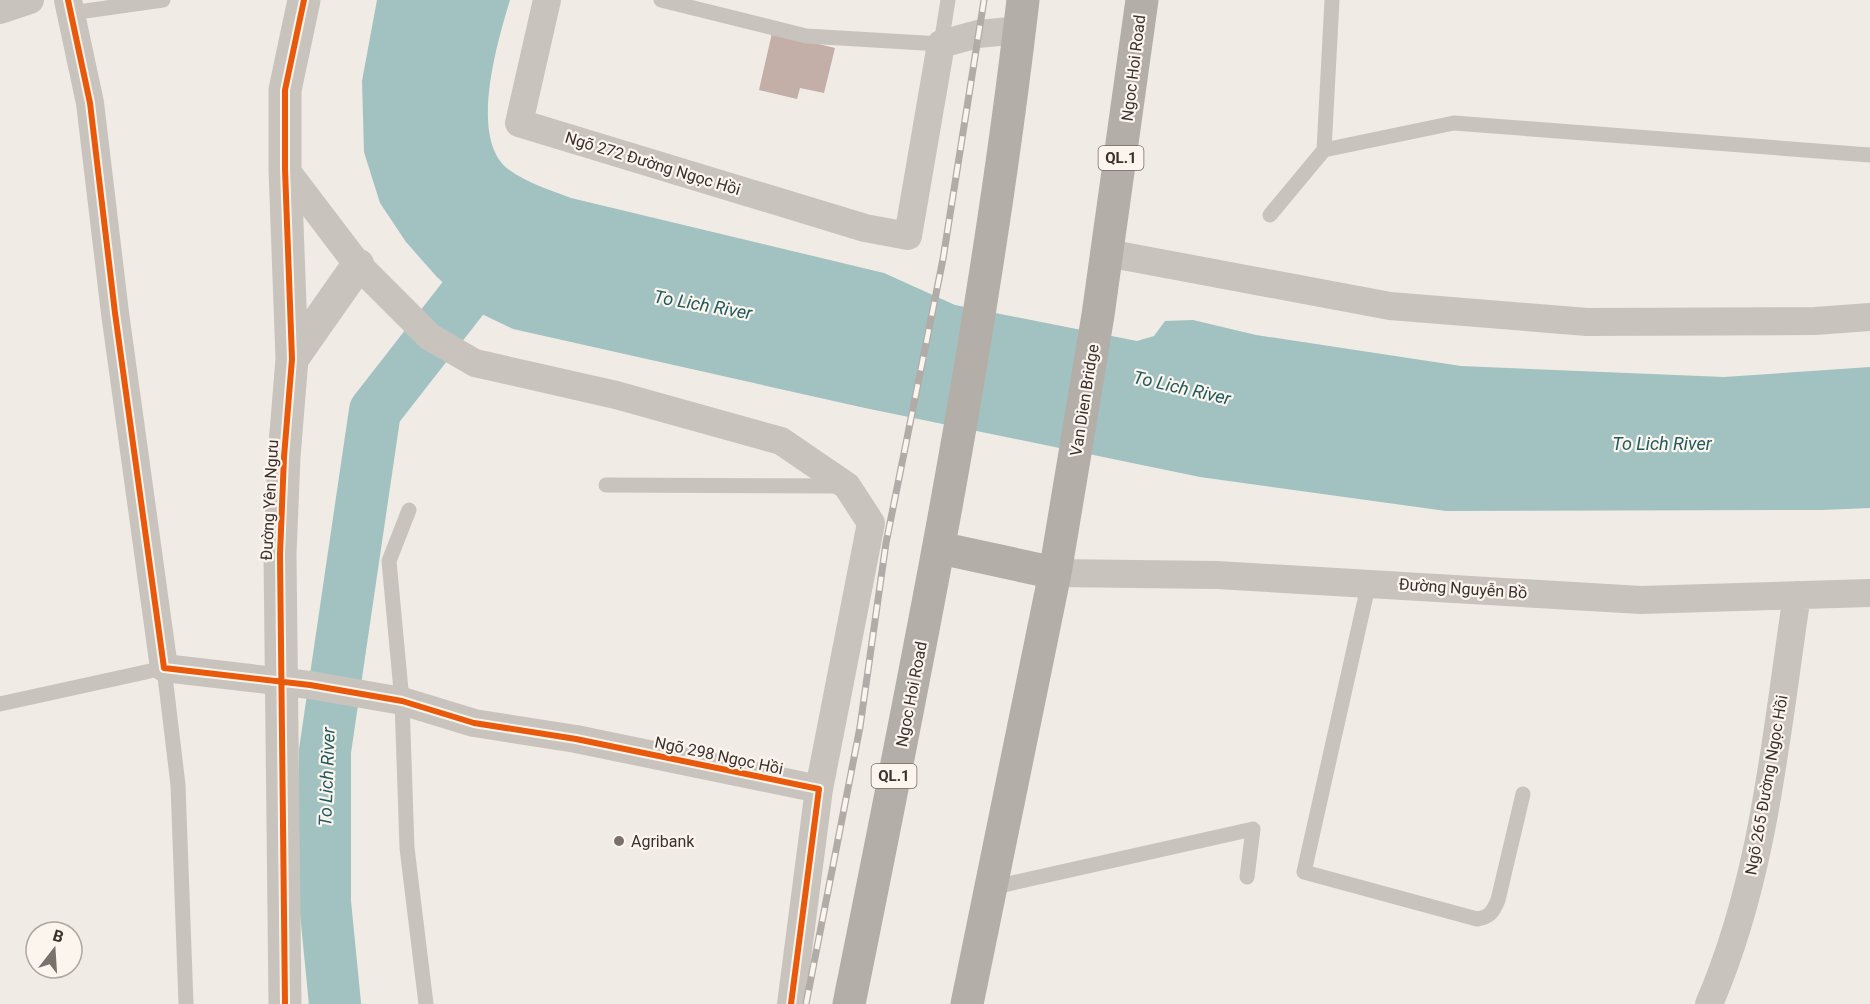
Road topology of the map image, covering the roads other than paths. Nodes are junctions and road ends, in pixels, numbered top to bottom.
1 (163, 0) edge
2 (304, 0) edge
3 (547, 0) edge
4 (661, 0) edge
5 (948, 0) edge
6 (1142, 0) edge
7 (1332, 0) edge
8 (69, 7) edge
9 (1021, 15) edge
10 (941, 44) junction
11 (1324, 150) junction
12 (1870, 155) edge
13 (285, 169) junction
14 (1270, 216) dead end
15 (1107, 253) junction
16 (358, 265) junction
17 (1098, 315) joint
18 (1870, 318) edge
19 (292, 358) junction
20 (606, 485) dead end
21 (847, 486) junction
22 (409, 510) dead end
23 (940, 548) junction
24 (1055, 573) junction
25 (1369, 582) junction
26 (1870, 593) edge
27 (1797, 595) junction
28 (164, 668) junction
29 (295, 683) junction
30 (402, 701) junction
31 (0, 704) edge
32 (819, 789) junction
33 (1523, 794) dead end
34 (1247, 877) dead end
35 (990, 888) junction
36 (186, 1004) edge
37 (285, 1004) edge
38 (426, 1004) edge
39 (791, 1004) edge
40 (849, 1004) edge
41 (967, 1004) edge
42 (1709, 1004) edge

1 - 8 lane
2 - 13 street, Đường Yên Ngưu
3 - 10 street, Ngõ 272 Đường Ngọc Hồi
4 - 10 lane
5 - 10 lane
6 - 15 highway, Ngoc Hoi Road / QL.1
7 - 11 lane
8 - 28 street
9 - 10 street
9 - 23 highway, Ngoc Hoi Road / QL.1
11 - 12 lane
11 - 14 lane
13 - 16 street
13 - 19 street, Đường Yên Ngưu
15 - 17 highway, Ngoc Hoi Road / QL.1
15 - 18 street
16 - 19 street
16 - 21 street
17 - 24 highway, Van Dien Bridge / QL.1
19 - 29 street, Đường Yên Ngưu
20 - 21 lane
21 - 32 street
22 - 30 lane
23 - 24 highway
23 - 40 highway, Ngoc Hoi Road / QL.1
24 - 25 street, Đường Nguyễn Bồ
24 - 35 highway, QL.1
25 - 27 street, Đường Nguyễn Bồ
25 - 33 lane
26 - 27 street, Đường Nguyễn Bồ
27 - 42 street, Ngõ 265 Đường Ngọc Hồi
28 - 29 street, Ngõ 298 Ngọc Hồi
28 - 31 lane
28 - 36 lane
29 - 30 street, Ngõ 298 Ngọc Hồi
29 - 37 street, Đường Yên Ngưu
30 - 32 street, Ngõ 298 Ngọc Hồi
30 - 38 lane
32 - 39 street
34 - 35 lane
35 - 41 highway, QL.1

